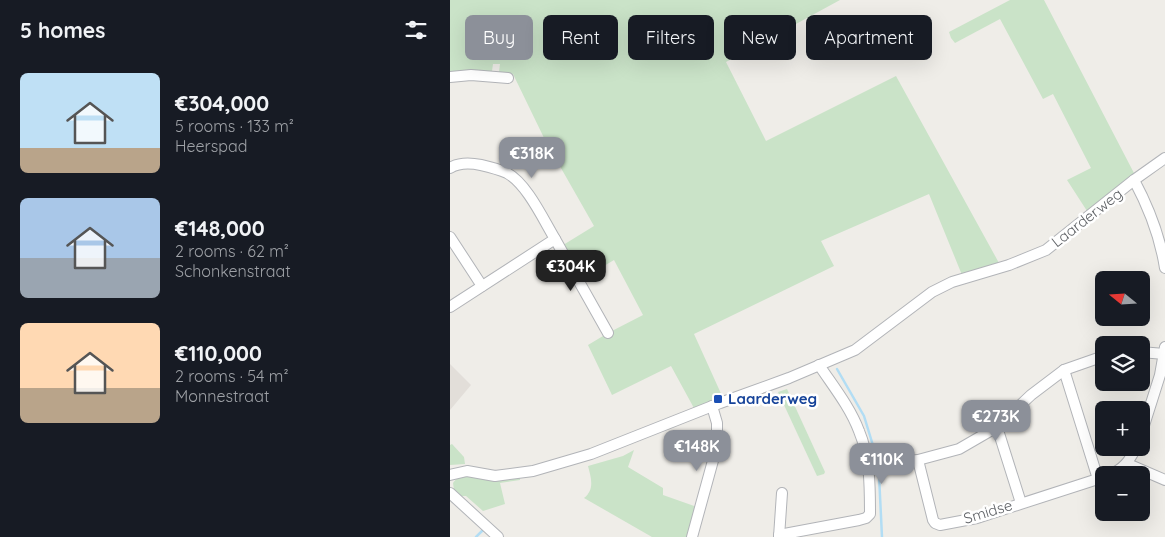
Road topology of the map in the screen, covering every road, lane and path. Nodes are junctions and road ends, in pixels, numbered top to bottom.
1 (450, 77) edge
2 (508, 78) dead end
3 (1165, 158) edge
4 (450, 168) edge
5 (1134, 180) junction
6 (450, 237) edge
7 (555, 239) junction
8 (1163, 246) edge
9 (1165, 268) edge
10 (482, 286) junction
11 (450, 307) edge
12 (608, 333) dead end
13 (1165, 347) edge
14 (1150, 353) edge
15 (1164, 354) edge
16 (1095, 359) edge
17 (819, 365) junction
18 (1064, 370) junction
19 (712, 406) junction
20 (1150, 410) edge
21 (997, 427) junction
22 (1132, 456) edge
23 (918, 460) junction
24 (868, 463) junction
25 (1128, 464) junction
26 (1097, 466) edge
27 (1126, 466) edge
28 (450, 474) edge
29 (1095, 480) edge
30 (1165, 480) edge
31 (450, 493) edge
32 (782, 493) dead end
33 (1021, 503) junction
34 (779, 536) edge
35 (498, 537) edge
36 (692, 537) edge

1 - 2 street
3 - 5 street, Laarderweg
4 - 7 street
5 - 8 street
5 - 17 street, Laarderweg
6 - 10 street
7 - 10 street
7 - 12 street
8 - 9 street
10 - 11 street
13 - 15 street
14 - 15 street
15 - 20 street
16 - 18 street
17 - 19 street, Laarderweg
17 - 24 street
18 - 21 street
18 - 26 street
19 - 28 street, Laarderweg
19 - 36 street
21 - 23 street
21 - 33 street
22 - 25 street
23 - 24 street
23 - 33 street, Smidse
24 - 34 street
25 - 27 street
25 - 30 street
29 - 33 street, Smidse
31 - 35 street
32 - 34 street

